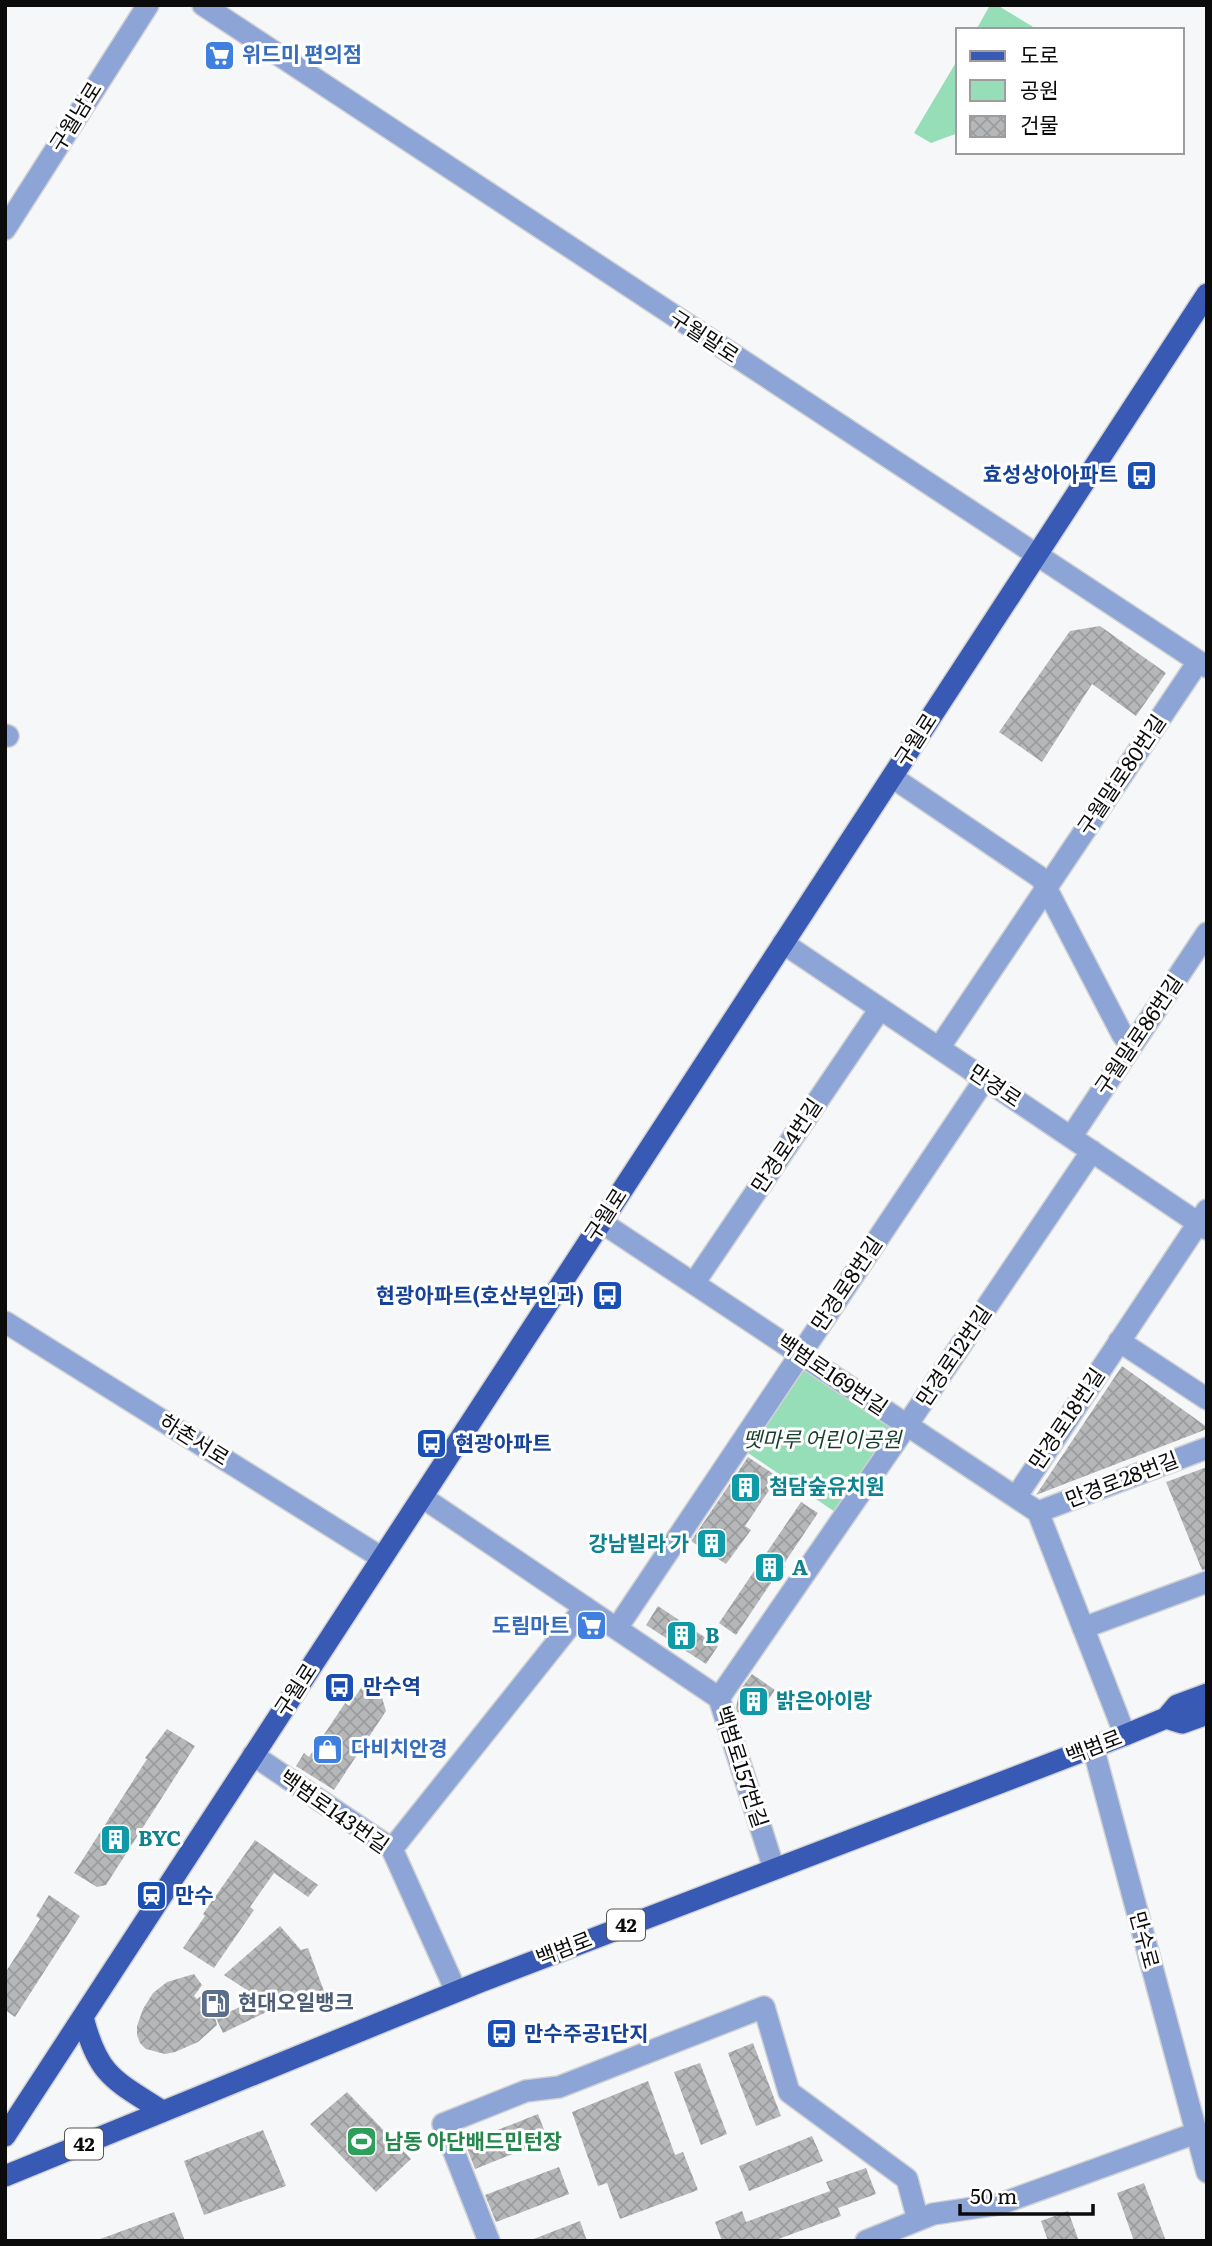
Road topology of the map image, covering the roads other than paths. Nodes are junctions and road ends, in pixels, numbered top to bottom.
1 (148, 5) edge
2 (203, 5) edge
3 (5, 229) edge
4 (1207, 294) edge
5 (1036, 556) junction
6 (1203, 664) edge
7 (892, 776) junction
8 (1045, 889) junction
9 (1207, 933) edge
10 (783, 943) junction
11 (880, 1009) junction
12 (1132, 1046) junction
13 (939, 1048) junction
14 (985, 1079) junction
15 (1071, 1137) junction
16 (1092, 1151) junction
17 (1204, 1221) edge
18 (601, 1222) junction
19 (694, 1283) junction
20 (5, 1322) edge
21 (1119, 1341) junction
22 (800, 1354) junction
23 (1207, 1399) edge
24 (907, 1425) junction
25 (1207, 1448) edge
26 (422, 1497) junction
27 (1016, 1497) junction
28 (1038, 1512) junction
29 (382, 1559) junction
30 (1207, 1582) edge
31 (585, 1607) junction
32 (617, 1628) junction
33 (1083, 1628) junction
34 (1207, 1694) edge
35 (719, 1698) junction
36 (1207, 1714) edge
37 (1166, 1718) junction
38 (1125, 1735) junction
39 (1093, 1747) junction
40 (253, 1755) junction
41 (392, 1849) junction
42 (774, 1869) junction
43 (456, 1992) junction
44 (83, 2017) junction
45 (162, 2112) junction
46 (1196, 2133) junction
47 (5, 2136) edge
48 (1207, 2172) edge
49 (5, 2176) edge
50 (918, 2220) junction
51 (489, 2241) edge
52 (866, 2241) edge

1 - 3 street, 구월남로
2 - 5 street, 구월말로
4 - 5 main road, 구월로
5 - 6 street, 구월말로
5 - 7 main road, 구월로
6 - 8 street, 구월말로80번길
7 - 8 street
7 - 10 main road, 구월로
8 - 12 street
8 - 13 street, 구월말로80번길
9 - 12 street, 구월말로86번길
10 - 11 street, 만경로
10 - 18 main road, 구월로
11 - 13 street, 만경로
11 - 19 street, 만경로4번길
12 - 15 street, 구월말로86번길
13 - 14 street, 만경로
14 - 15 street, 만경로
14 - 22 street, 만경로8번길
15 - 16 street, 만경로
16 - 17 street, 만경로
16 - 24 street, 만경로12번길
17 - 21 street, 만경로18번길
18 - 19 street, 백범로169번길
18 - 26 main road, 구월로
19 - 22 street, 백범로169번길
20 - 29 street, 하촌서로
21 - 23 street
21 - 27 street, 만경로18번길
22 - 24 street, 백범로169번길
22 - 32 street, 만경로8번길
24 - 27 street, 백범로169번길
24 - 35 street, 만경로12번길
25 - 28 street, 만경로28번길
26 - 29 main road, 구월로
26 - 31 street, 백범로157번길
27 - 28 street, 백범로169번길
28 - 33 street
29 - 40 main road, 구월로
30 - 33 street
31 - 32 street, 백범로157번길
31 - 41 street
32 - 35 street, 백범로157번길
33 - 38 street
34 - 37 main road, 백범로 / 42
35 - 42 street, 백범로157번길
36 - 37 main road, 백범로 / 42
37 - 38 main road, 백범로 / 42
38 - 39 main road, 백범로 / 42
39 - 42 main road, 백범로 / 42
39 - 46 street, 만수로
40 - 41 street, 백범로143번길
40 - 44 main road, 구월로
41 - 43 street, 백범로143번길
42 - 43 main road, 백범로 / 42
43 - 45 main road, 백범로 / 42
44 - 45 main road
44 - 47 main road, 구월로
45 - 49 main road, 백범로 / 42
46 - 48 street, 만수로
46 - 50 street
50 - 51 street
50 - 52 street

